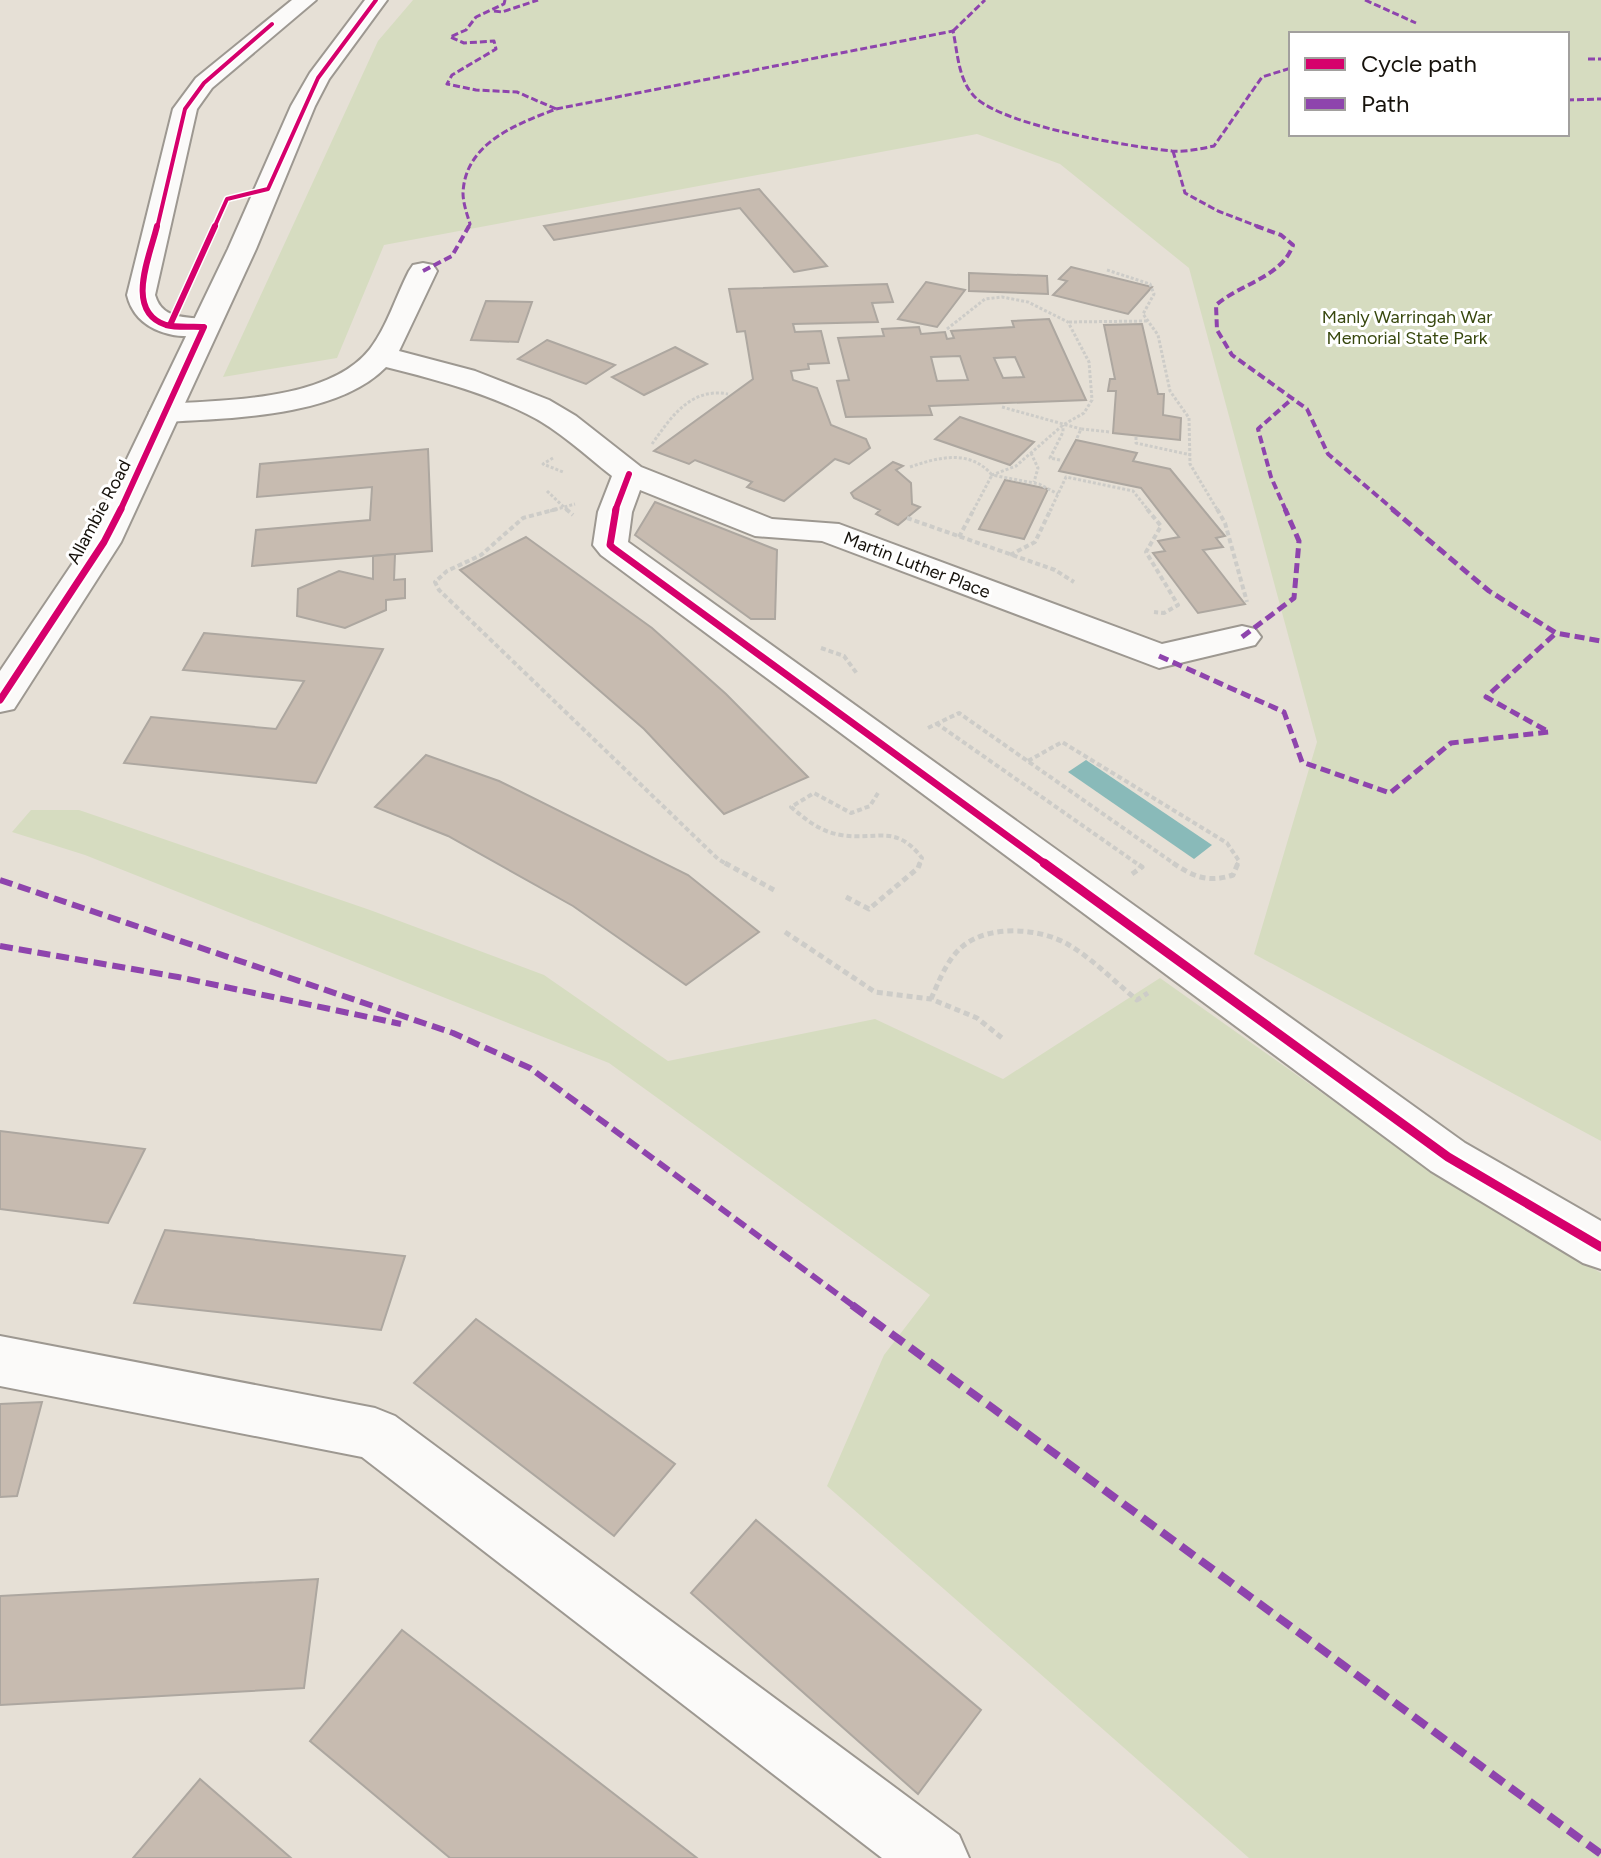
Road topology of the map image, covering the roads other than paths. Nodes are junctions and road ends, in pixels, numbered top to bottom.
1 (305, 0) edge
2 (376, 0) edge
3 (423, 271) dead end
4 (204, 327) junction
5 (381, 356) junction
6 (165, 413) junction
7 (640, 464) junction
8 (1242, 637) road end
9 (0, 700) edge
10 (1601, 1247) edge
11 (0, 1361) edge
12 (936, 1858) edge

1 - 4 street
2 - 4 street, Allambie Road
3 - 5 street
4 - 6 street, Allambie Road
5 - 6 street
5 - 7 street, Martin Luther Place
6 - 9 street, Allambie Road
7 - 8 street, Martin Luther Place
7 - 10 street
11 - 12 street

